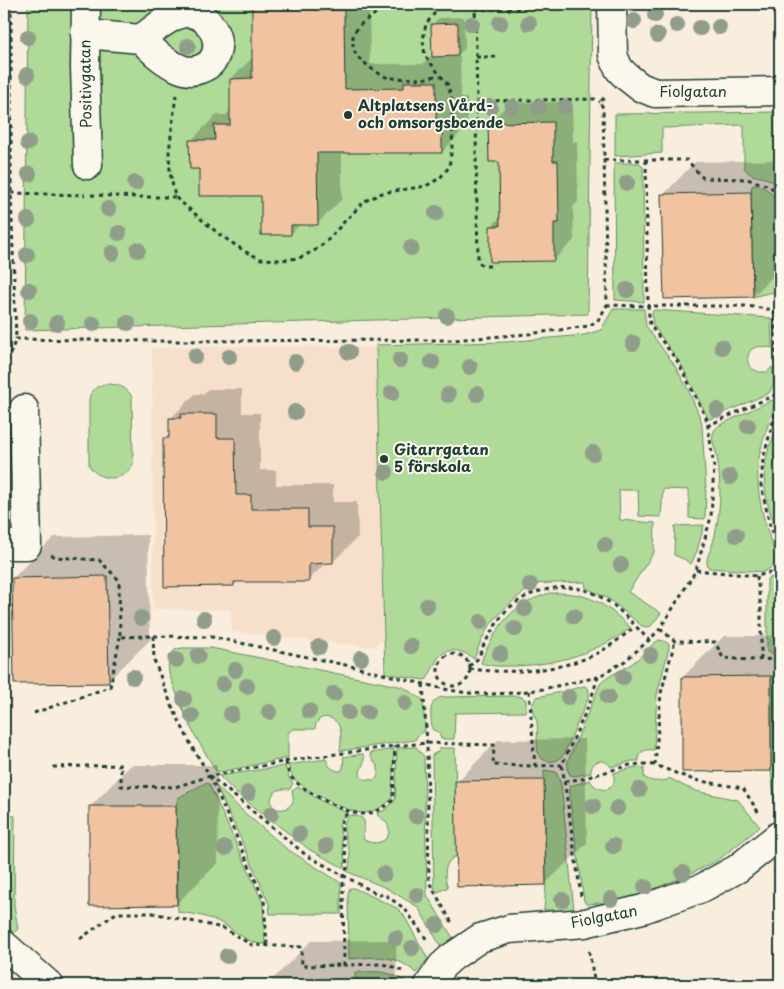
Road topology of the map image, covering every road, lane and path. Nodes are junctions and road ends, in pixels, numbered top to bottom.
1 (11, 4) edge
2 (86, 4) edge
3 (442, 4) edge
4 (476, 4) edge
5 (571, 6) edge
6 (612, 6) edge
7 (438, 8) junction
8 (476, 8) junction
9 (85, 34) junction
10 (141, 39) junction
11 (476, 57) junction
12 (499, 57) dead end
13 (183, 70) junction
14 (439, 75) junction
15 (626, 76) junction
16 (780, 91) edge
17 (477, 101) junction
18 (600, 102) junction
19 (604, 160) junction
20 (646, 160) junction
21 (88, 165) dead end
22 (780, 197) edge
23 (490, 266) dead end
24 (607, 305) junction
25 (648, 306) junction
26 (16, 339) junction
27 (4, 369) edge
28 (779, 394) edge
29 (24, 409) dead end
30 (707, 426) junction
31 (16, 545) edge
32 (780, 553) edge
33 (780, 564) edge
34 (696, 570) junction
35 (757, 576) junction
36 (636, 627) junction
37 (660, 629) junction
38 (152, 636) junction
39 (120, 637) junction
40 (649, 640) junction
41 (675, 641) junction
42 (761, 659) junction
43 (780, 660) edge
44 (469, 667) junction
45 (598, 677) junction
46 (423, 684) junction
47 (446, 684) junction
48 (444, 689) junction
49 (530, 690) junction
50 (34, 713) dead end
51 (427, 743) junction
52 (395, 746) junction
53 (286, 762) junction
54 (562, 765) junction
55 (535, 766) junction
56 (655, 766) junction
57 (53, 767) dead end
58 (210, 776) junction
59 (565, 781) junction
60 (350, 811) junction
61 (778, 837) edge
62 (343, 876) junction
63 (585, 923) junction
64 (80, 939) dead end
65 (4, 945) edge
66 (267, 946) junction
67 (466, 948) junction
68 (344, 966) junction
69 (427, 976) edge
70 (49, 985) edge
71 (595, 985) edge

1 - 26 path
2 - 9 street, Positivgatan
3 - 7 path
4 - 8 path
5 - 6 path
5 - 8 path
6 - 15 street, Fiolgatan
7 - 14 path
7 - 14 path
8 - 11 path
9 - 10 street
9 - 21 street, Positivgatan
10 - 13 street
10 - 13 street
11 - 12 path
11 - 17 path
13 - 14 path
15 - 16 street, Fiolgatan
15 - 18 path
17 - 18 path
17 - 23 path
18 - 19 path
19 - 20 path
19 - 24 path
20 - 22 path
20 - 25 path
24 - 25 path
24 - 26 path
25 - 28 path
25 - 30 path
26 - 27 path
28 - 30 path
28 - 32 path
29 - 31 street
30 - 34 path
31 - 39 path
33 - 35 path
34 - 35 path
34 - 37 path
35 - 42 path
36 - 40 path
36 - 44 path
36 - 44 path
37 - 40 path
37 - 41 path
38 - 39 path
38 - 46 path
38 - 58 path
39 - 50 path
40 - 45 path
41 - 42 path
41 - 56 path
42 - 43 path
44 - 47 path
44 - 47 path
45 - 49 path
45 - 54 path
46 - 48 path
46 - 51 path
47 - 48 path
48 - 49 path
49 - 55 path
51 - 52 path
51 - 55 path
51 - 67 path
52 - 53 path
52 - 60 path
53 - 58 path
53 - 60 path
54 - 55 path
54 - 59 path
56 - 59 path
56 - 61 path
57 - 58 path
58 - 62 path
58 - 66 path
59 - 63 path
60 - 62 path
61 - 63 street, Fiolgatan
62 - 68 path
62 - 69 path
63 - 67 street, Fiolgatan
63 - 71 path
64 - 66 path
65 - 70 street
66 - 68 path
67 - 69 street, Fiolgatan
68 - 69 path

